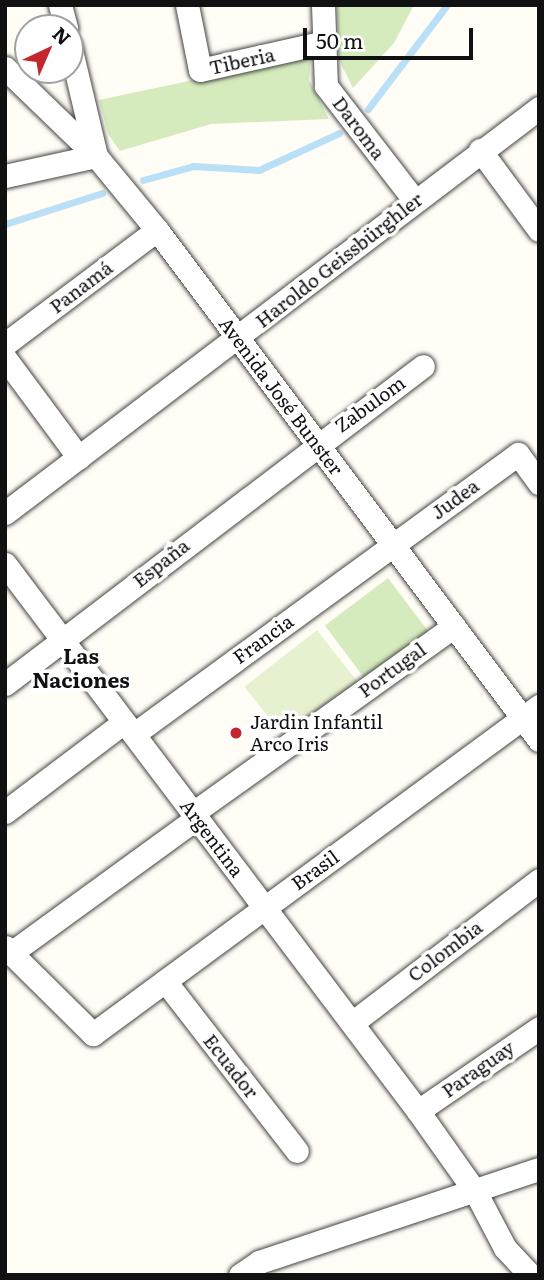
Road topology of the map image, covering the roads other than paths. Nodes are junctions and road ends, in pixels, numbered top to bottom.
1 (187, 5) edge
2 (323, 5) edge
3 (325, 42) junction
4 (5, 68) edge
5 (79, 84) edge
6 (14, 89) edge
7 (539, 107) edge
8 (480, 150) junction
9 (96, 156) junction
10 (5, 176) edge
11 (415, 201) junction
12 (157, 230) junction
13 (539, 230) edge
14 (238, 339) junction
15 (5, 344) edge
16 (5, 358) edge
17 (423, 366) dead end
18 (316, 443) junction
19 (79, 458) junction
20 (539, 483) edge
21 (5, 513) edge
22 (392, 544) junction
23 (5, 564) edge
24 (454, 626) junction
25 (62, 640) junction
26 (5, 684) edge
27 (531, 712) edge
28 (129, 728) junction
29 (539, 740) edge
30 (5, 812) edge
31 (195, 815) junction
32 (539, 880) edge
33 (264, 907) junction
34 (8, 950) edge
35 (165, 981) junction
36 (352, 1023) junction
37 (539, 1028) edge
38 (418, 1111) junction
39 (297, 1151) dead end
40 (539, 1169) edge
41 (477, 1193) junction
42 (240, 1275) edge
43 (530, 1275) edge

1 - 3 street, Tiberia
2 - 3 street, Daroma
3 - 11 street, Daroma
4 - 6 street, Avenida José Bunster
5 - 9 street
6 - 9 street, Avenida José Bunster
7 - 8 street, Haroldo Geissbürghler
8 - 11 street, Haroldo Geissbürghler
8 - 13 street
9 - 10 street
9 - 12 street, Avenida José Bunster
11 - 14 street, Haroldo Geissbürghler
12 - 14 street, Avenida José Bunster
12 - 15 street, Panamá
14 - 18 street, Avenida José Bunster
14 - 19 street, Haroldo Geissbürghler
16 - 19 street
17 - 18 street, Zabulom
18 - 22 street, Avenida José Bunster
18 - 25 street, España
19 - 21 street, Haroldo Geissbürghler
20 - 22 street, Judea
22 - 24 street, Avenida José Bunster
22 - 28 street, Francia
23 - 25 street, Argentina
24 - 27 street, Avenida José Bunster
24 - 31 street, Portugal
25 - 26 street, España
25 - 28 street, Argentina
27 - 29 street, Avenida José Bunster
27 - 33 street, Brasil
28 - 30 street, Francia
28 - 31 street, Argentina
31 - 33 street, Argentina
31 - 34 street, Portugal
32 - 36 street, Colombia
33 - 35 street, Brasil
33 - 36 street, Argentina
34 - 35 street, Brasil
35 - 39 street, Ecuador
36 - 38 street, Argentina
37 - 38 street, Paraguay
38 - 41 street, Argentina
40 - 41 street
41 - 42 street
41 - 43 street, Argentina

